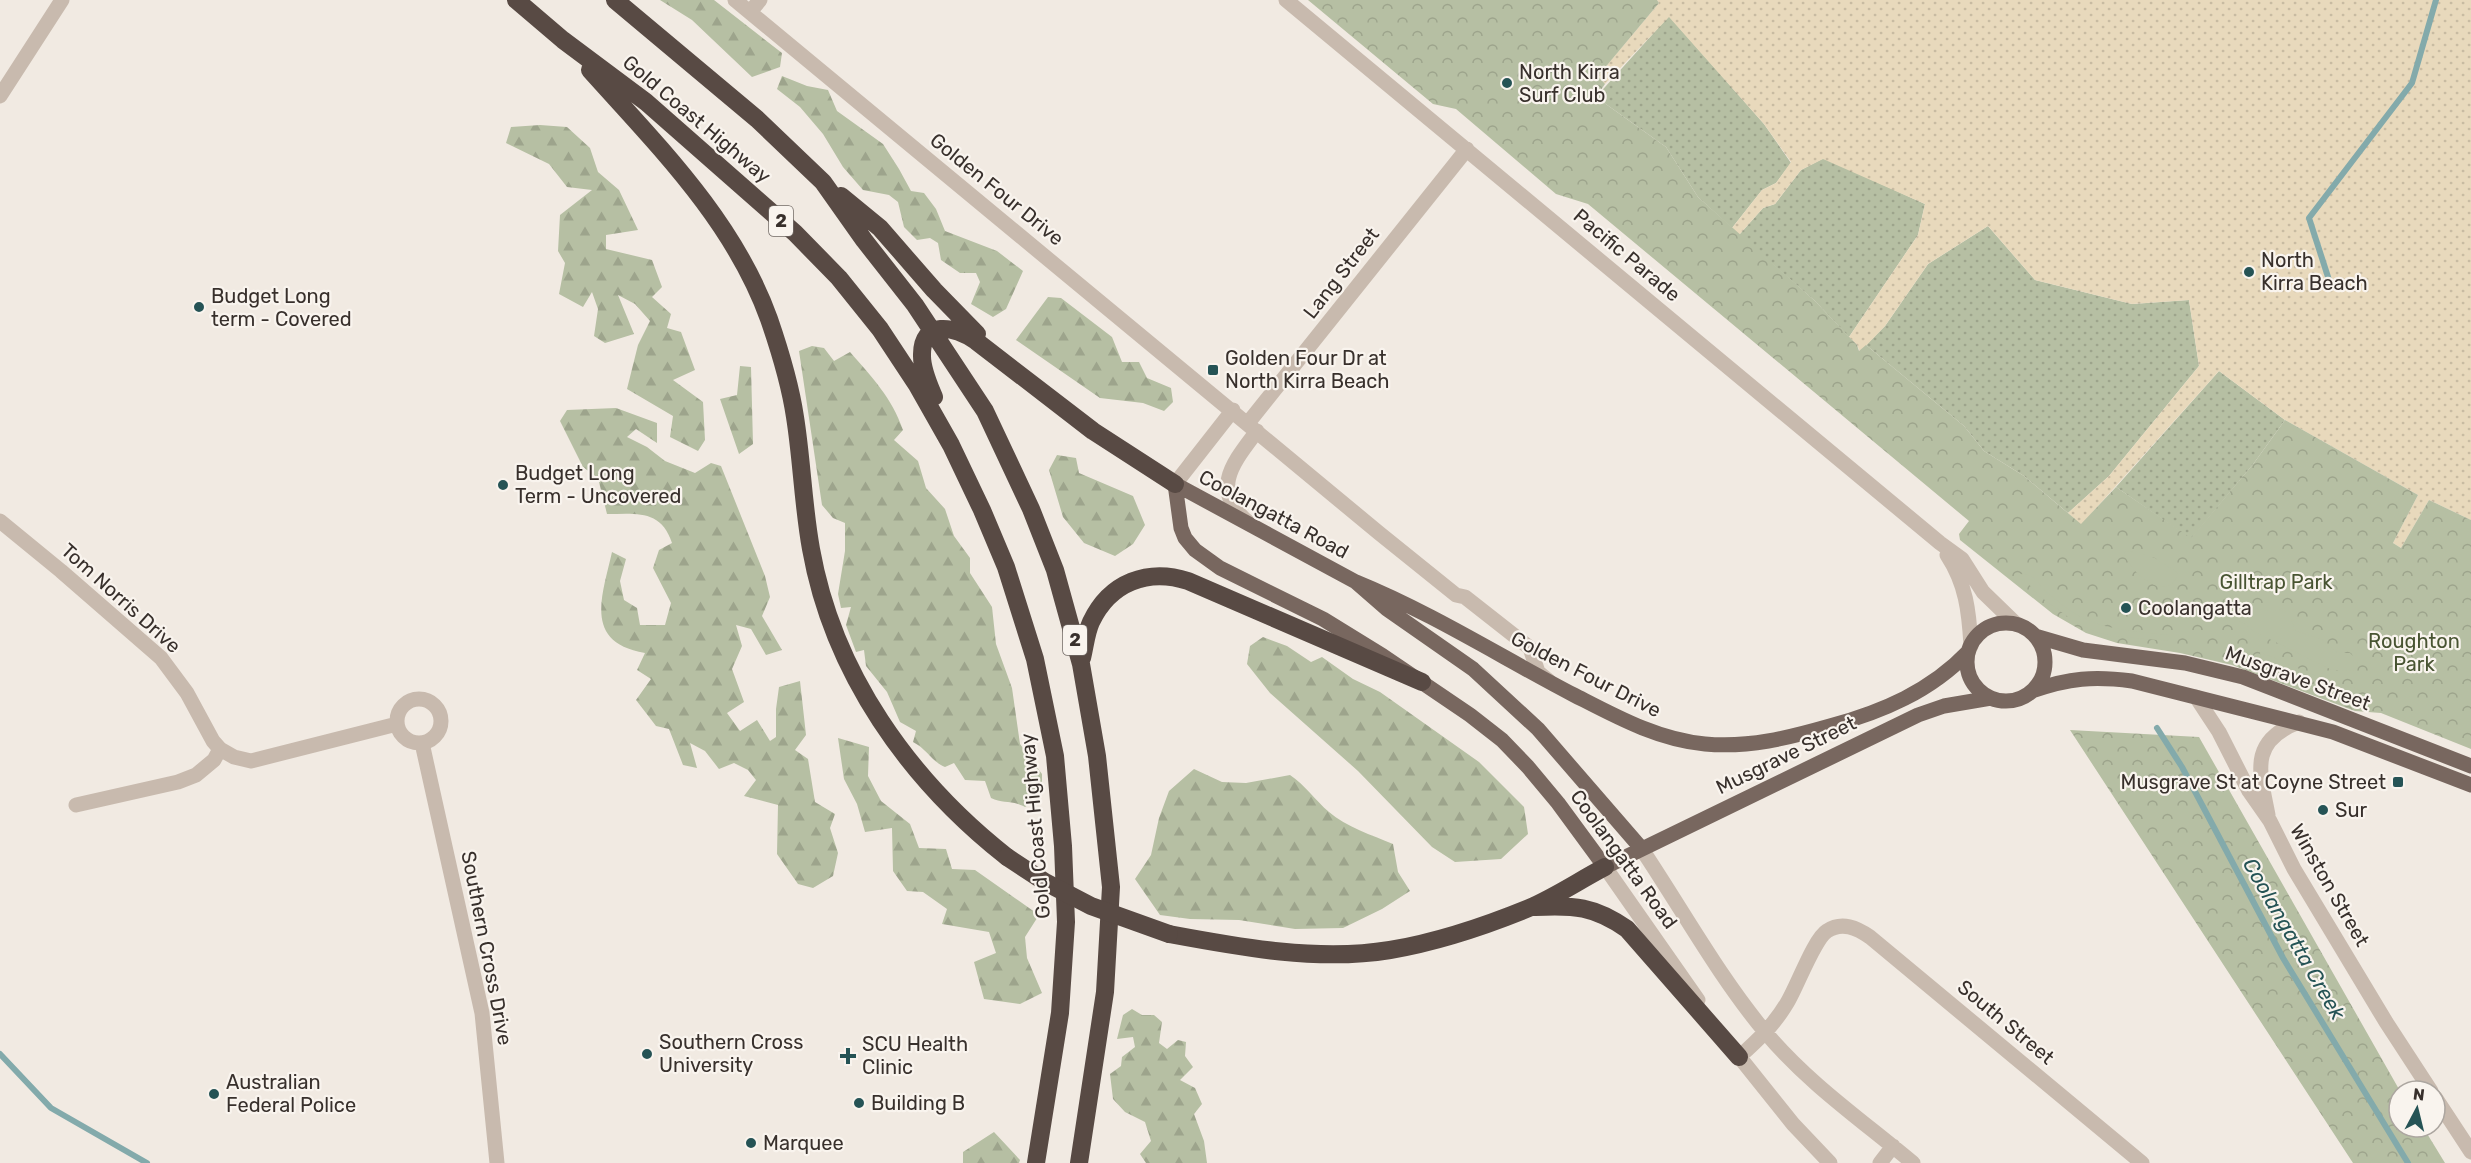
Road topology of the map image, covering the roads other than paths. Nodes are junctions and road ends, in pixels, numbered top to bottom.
1 (62, 0) edge
2 (516, 0) edge
3 (615, 0) edge
4 (735, 0) edge
5 (760, 0) edge
6 (1286, 0) edge
7 (750, 12) junction
8 (563, 40) junction
9 (15, 71) junction
10 (0, 80) edge
11 (0, 96) edge
12 (1467, 149) junction
13 (823, 182) junction
14 (933, 331) junction
15 (1025, 378) junction
16 (1233, 410) junction
17 (1252, 427) junction
18 (951, 445) junction
19 (1175, 484) junction
20 (0, 521) edge
21 (1258, 529) junction
22 (1940, 543) junction
23 (1356, 582) junction
24 (2016, 624) junction
25 (2035, 636) junction
26 (1970, 649) junction
27 (1081, 664) junction
28 (1422, 682) junction
29 (1551, 683) junction
30 (2032, 691) junction
31 (2196, 697) junction
32 (1991, 698) junction
33 (2299, 722) junction
34 (397, 724) junction
35 (422, 743) junction
36 (220, 749) junction
37 (2471, 766) edge
38 (2471, 785) edge
39 (76, 805) dead end
40 (2270, 821) junction
41 (1641, 848) junction
42 (1605, 867) junction
43 (1531, 907) junction
44 (1766, 1033) junction
45 (1738, 1058) junction
46 (2423, 1079) edge
47 (2447, 1115) edge
48 (1893, 1146) junction
49 (2471, 1152) edge
50 (496, 1163) edge
51 (1036, 1163) edge
52 (1079, 1163) edge
53 (1830, 1163) edge
54 (1880, 1163) edge
55 (1913, 1163) edge
56 (2142, 1163) edge

1 - 9 street
2 - 8 highway, Gold Coast Highway / 2
3 - 13 highway, Gold Coast Highway / 2
4 - 7 street, Golden Four Drive
5 - 7 street
6 - 12 street, Pacific Parade
7 - 16 street, Golden Four Drive
8 - 18 highway, Gold Coast Highway / 2
8 - 43 highway, bridge
9 - 10 street
9 - 11 street
12 - 17 street, Lang Street
12 - 22 street, Pacific Parade
13 - 14 highway, Gold Coast Highway / 2
13 - 15 highway
14 - 15 highway
14 - 18 highway
14 - 27 highway, Gold Coast Highway / 2
15 - 19 highway
16 - 17 street, Golden Four Drive
16 - 19 street
17 - 21 street
17 - 29 street, Golden Four Drive
18 - 51 highway, Gold Coast Highway / 2
19 - 21 main road, Coolangatta Road
19 - 28 main road, Coolangatta Road
20 - 36 street, Tom Norris Drive
21 - 23 main road, Coolangatta Road
22 - 24 street, Pacific Parade
22 - 26 street, Pacific Parade
23 - 29 main road, Golden Four Drive
23 - 41 main road, Coolangatta Road
24 - 25 main road
24 - 26 main road
25 - 30 main road
25 - 37 main road, Musgrave Street
26 - 29 main road, Golden Four Drive
26 - 32 main road
27 - 28 highway
27 - 52 highway, Gold Coast Highway / 2
28 - 42 main road, Coolangatta Road
30 - 31 main road, Musgrave Street
30 - 32 main road
31 - 33 main road, Musgrave Street
31 - 40 street, Winston Street
32 - 41 main road, Musgrave Street
33 - 38 main road, Musgrave Street
33 - 40 street
34 - 35 street
34 - 35 street
34 - 36 street
35 - 50 street, Southern Cross Drive
36 - 39 street
40 - 46 street, Winston Street
41 - 42 main road, Musgrave Street
41 - 44 street, Coolangatta Road
42 - 43 highway
42 - 45 street, Coolangatta Road
43 - 45 highway
44 - 45 street
44 - 48 street, Coolangatta Road
44 - 56 street, South Street
45 - 53 street, Coolangatta Road
47 - 49 street
48 - 54 street
48 - 55 street, Coolangatta Road

